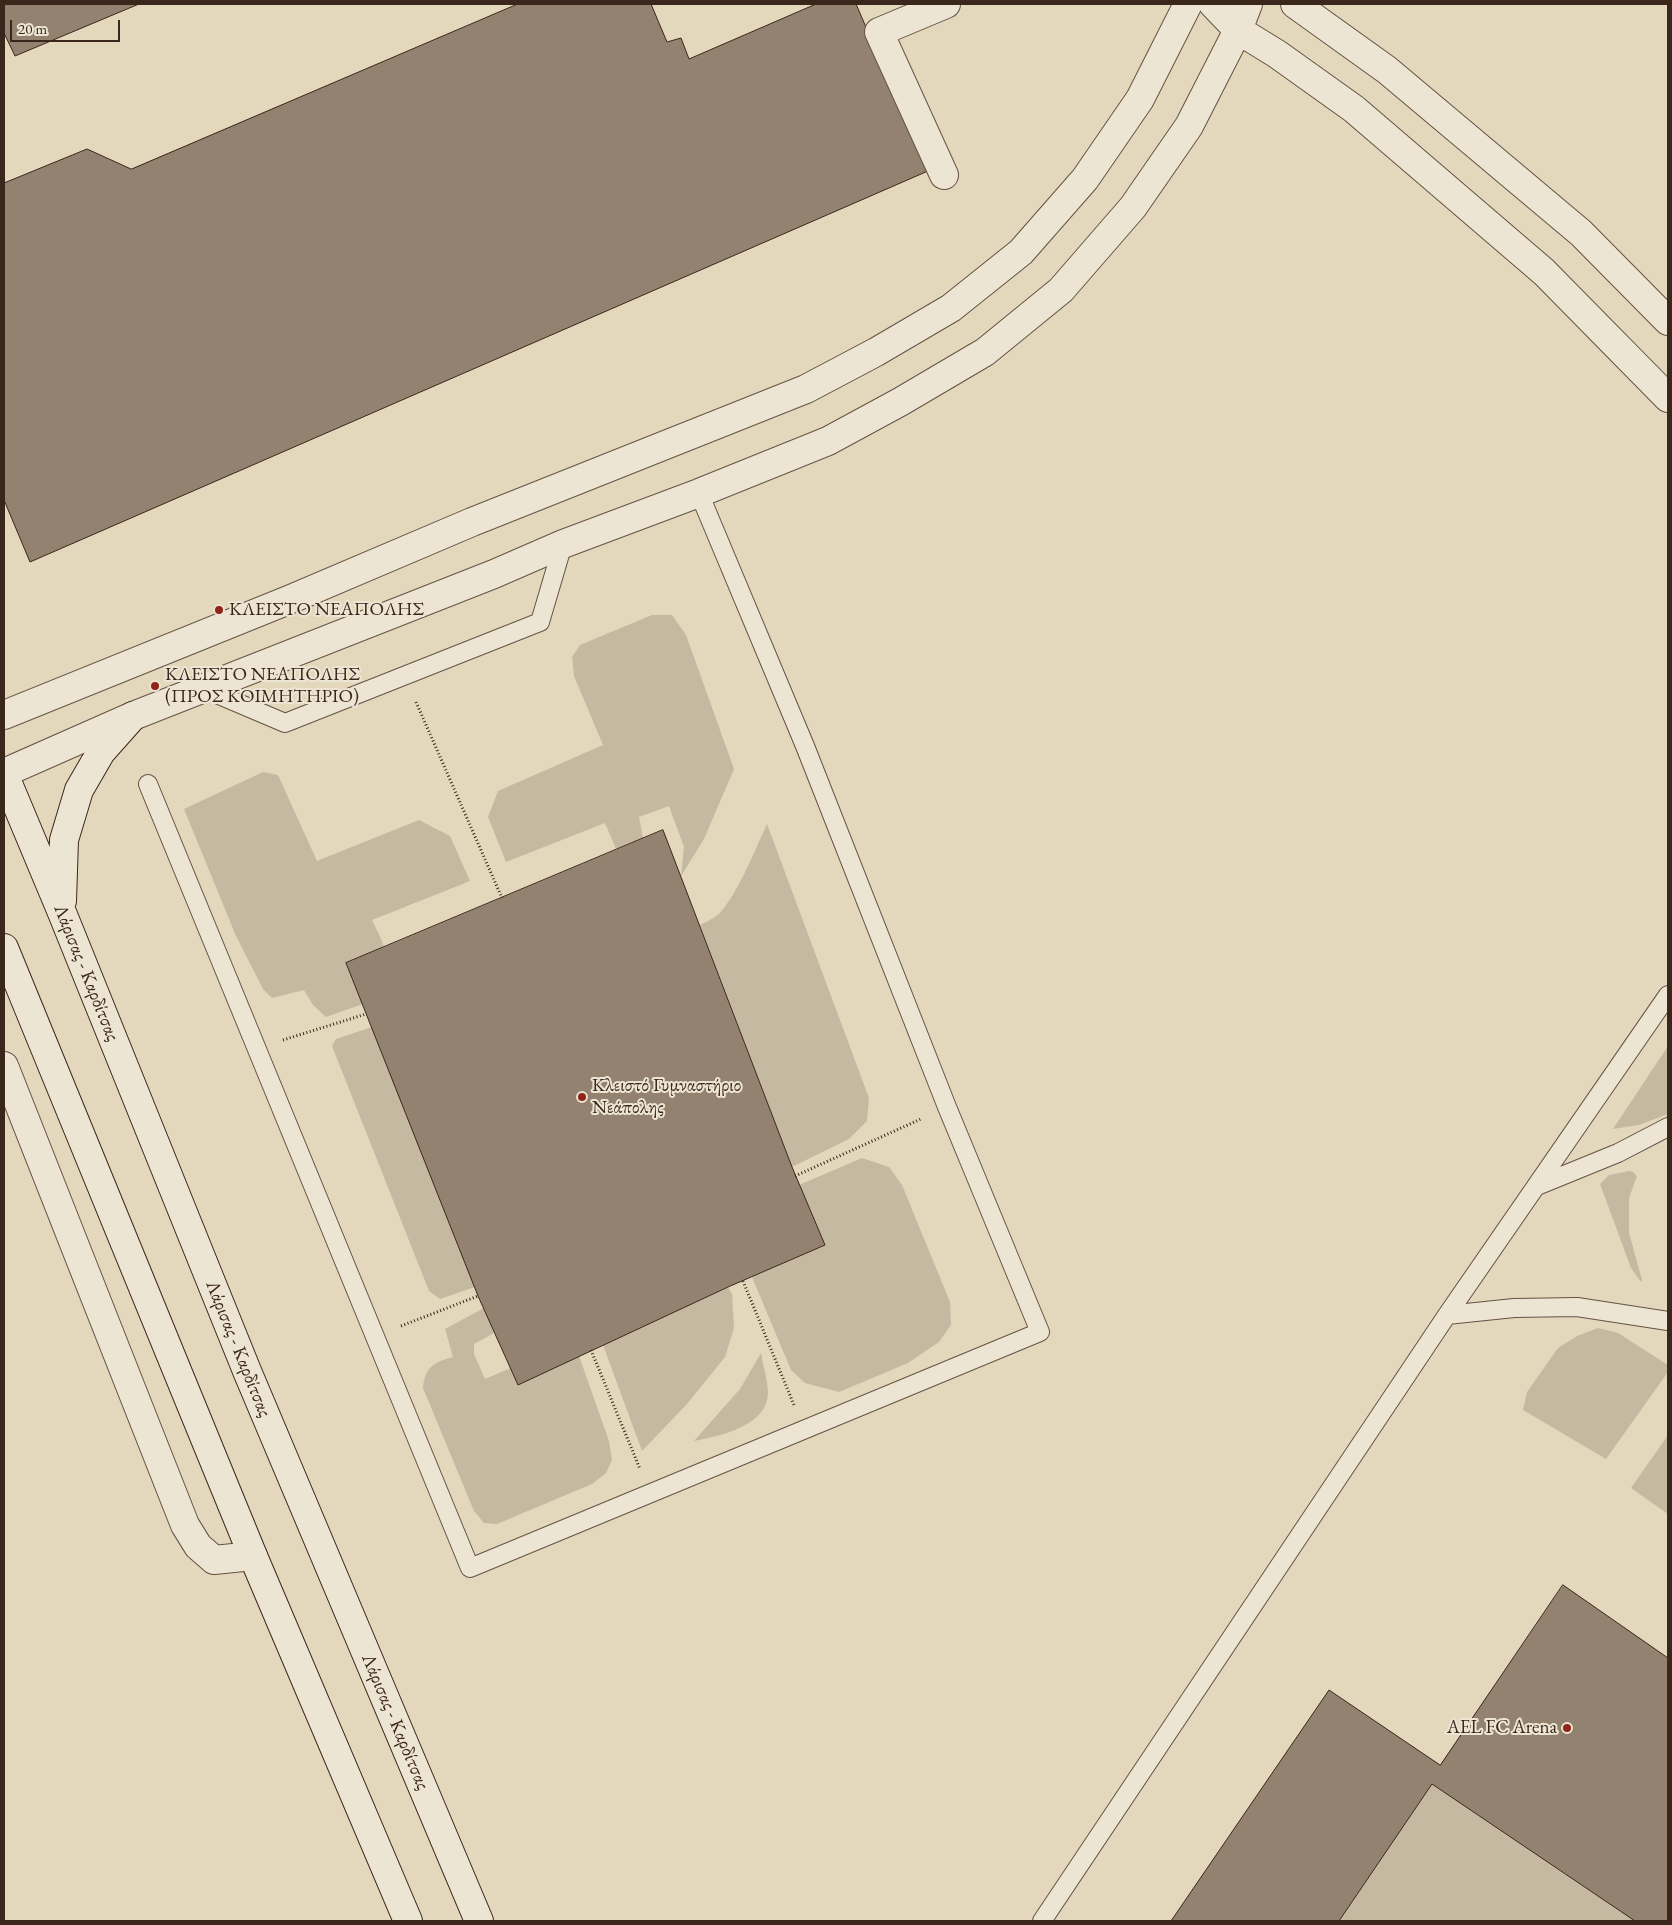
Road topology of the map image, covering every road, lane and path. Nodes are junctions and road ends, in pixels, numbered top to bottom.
1 (946, 4) edge
2 (1188, 4) edge
3 (1213, 4) edge
4 (1248, 4) edge
5 (1294, 4) edge
6 (1238, 30) junction
7 (944, 175) dead end
8 (1668, 321) edge
9 (1668, 398) edge
10 (699, 493) junction
11 (563, 544) junction
12 (405, 676) junction
13 (205, 690) junction
14 (4, 715) edge
15 (133, 716) junction
16 (4, 773) edge
17 (148, 784) dead end
18 (502, 898) dead end
19 (63, 915) junction
20 (4, 948) edge
21 (1668, 995) edge
22 (366, 1014) dead end
23 (256, 1049) junction
24 (4, 1066) edge
25 (947, 1107) junction
26 (1668, 1127) edge
27 (795, 1176) dead end
28 (1537, 1186) junction
29 (743, 1281) dead end
30 (478, 1296) dead end
31 (1447, 1315) junction
32 (1668, 1321) edge
33 (375, 1336) junction
34 (592, 1350) dead end
35 (804, 1429) junction
36 (650, 1493) junction
37 (253, 1556) junction
38 (408, 1921) edge
39 (478, 1921) edge
40 (1042, 1921) edge

1 - 7 street
2 - 14 street
3 - 6 street
4 - 6 street
5 - 8 street
6 - 9 street
6 - 10 street
10 - 11 street
10 - 25 lane
11 - 12 lane
11 - 13 street
12 - 13 lane
12 - 18 path
13 - 15 street
15 - 16 street
15 - 19 street
16 - 19 street, Λάρισας - Καρδίτσας
17 - 23 lane
19 - 39 street, Λάρισας - Καρδίτσας
20 - 37 street
21 - 28 lane
22 - 23 path
23 - 33 lane
24 - 37 street
25 - 27 path
25 - 35 lane
26 - 28 lane
28 - 31 lane
29 - 35 path
30 - 33 path
31 - 32 lane
31 - 40 lane
33 - 36 lane
34 - 36 path
35 - 36 lane
37 - 38 street

